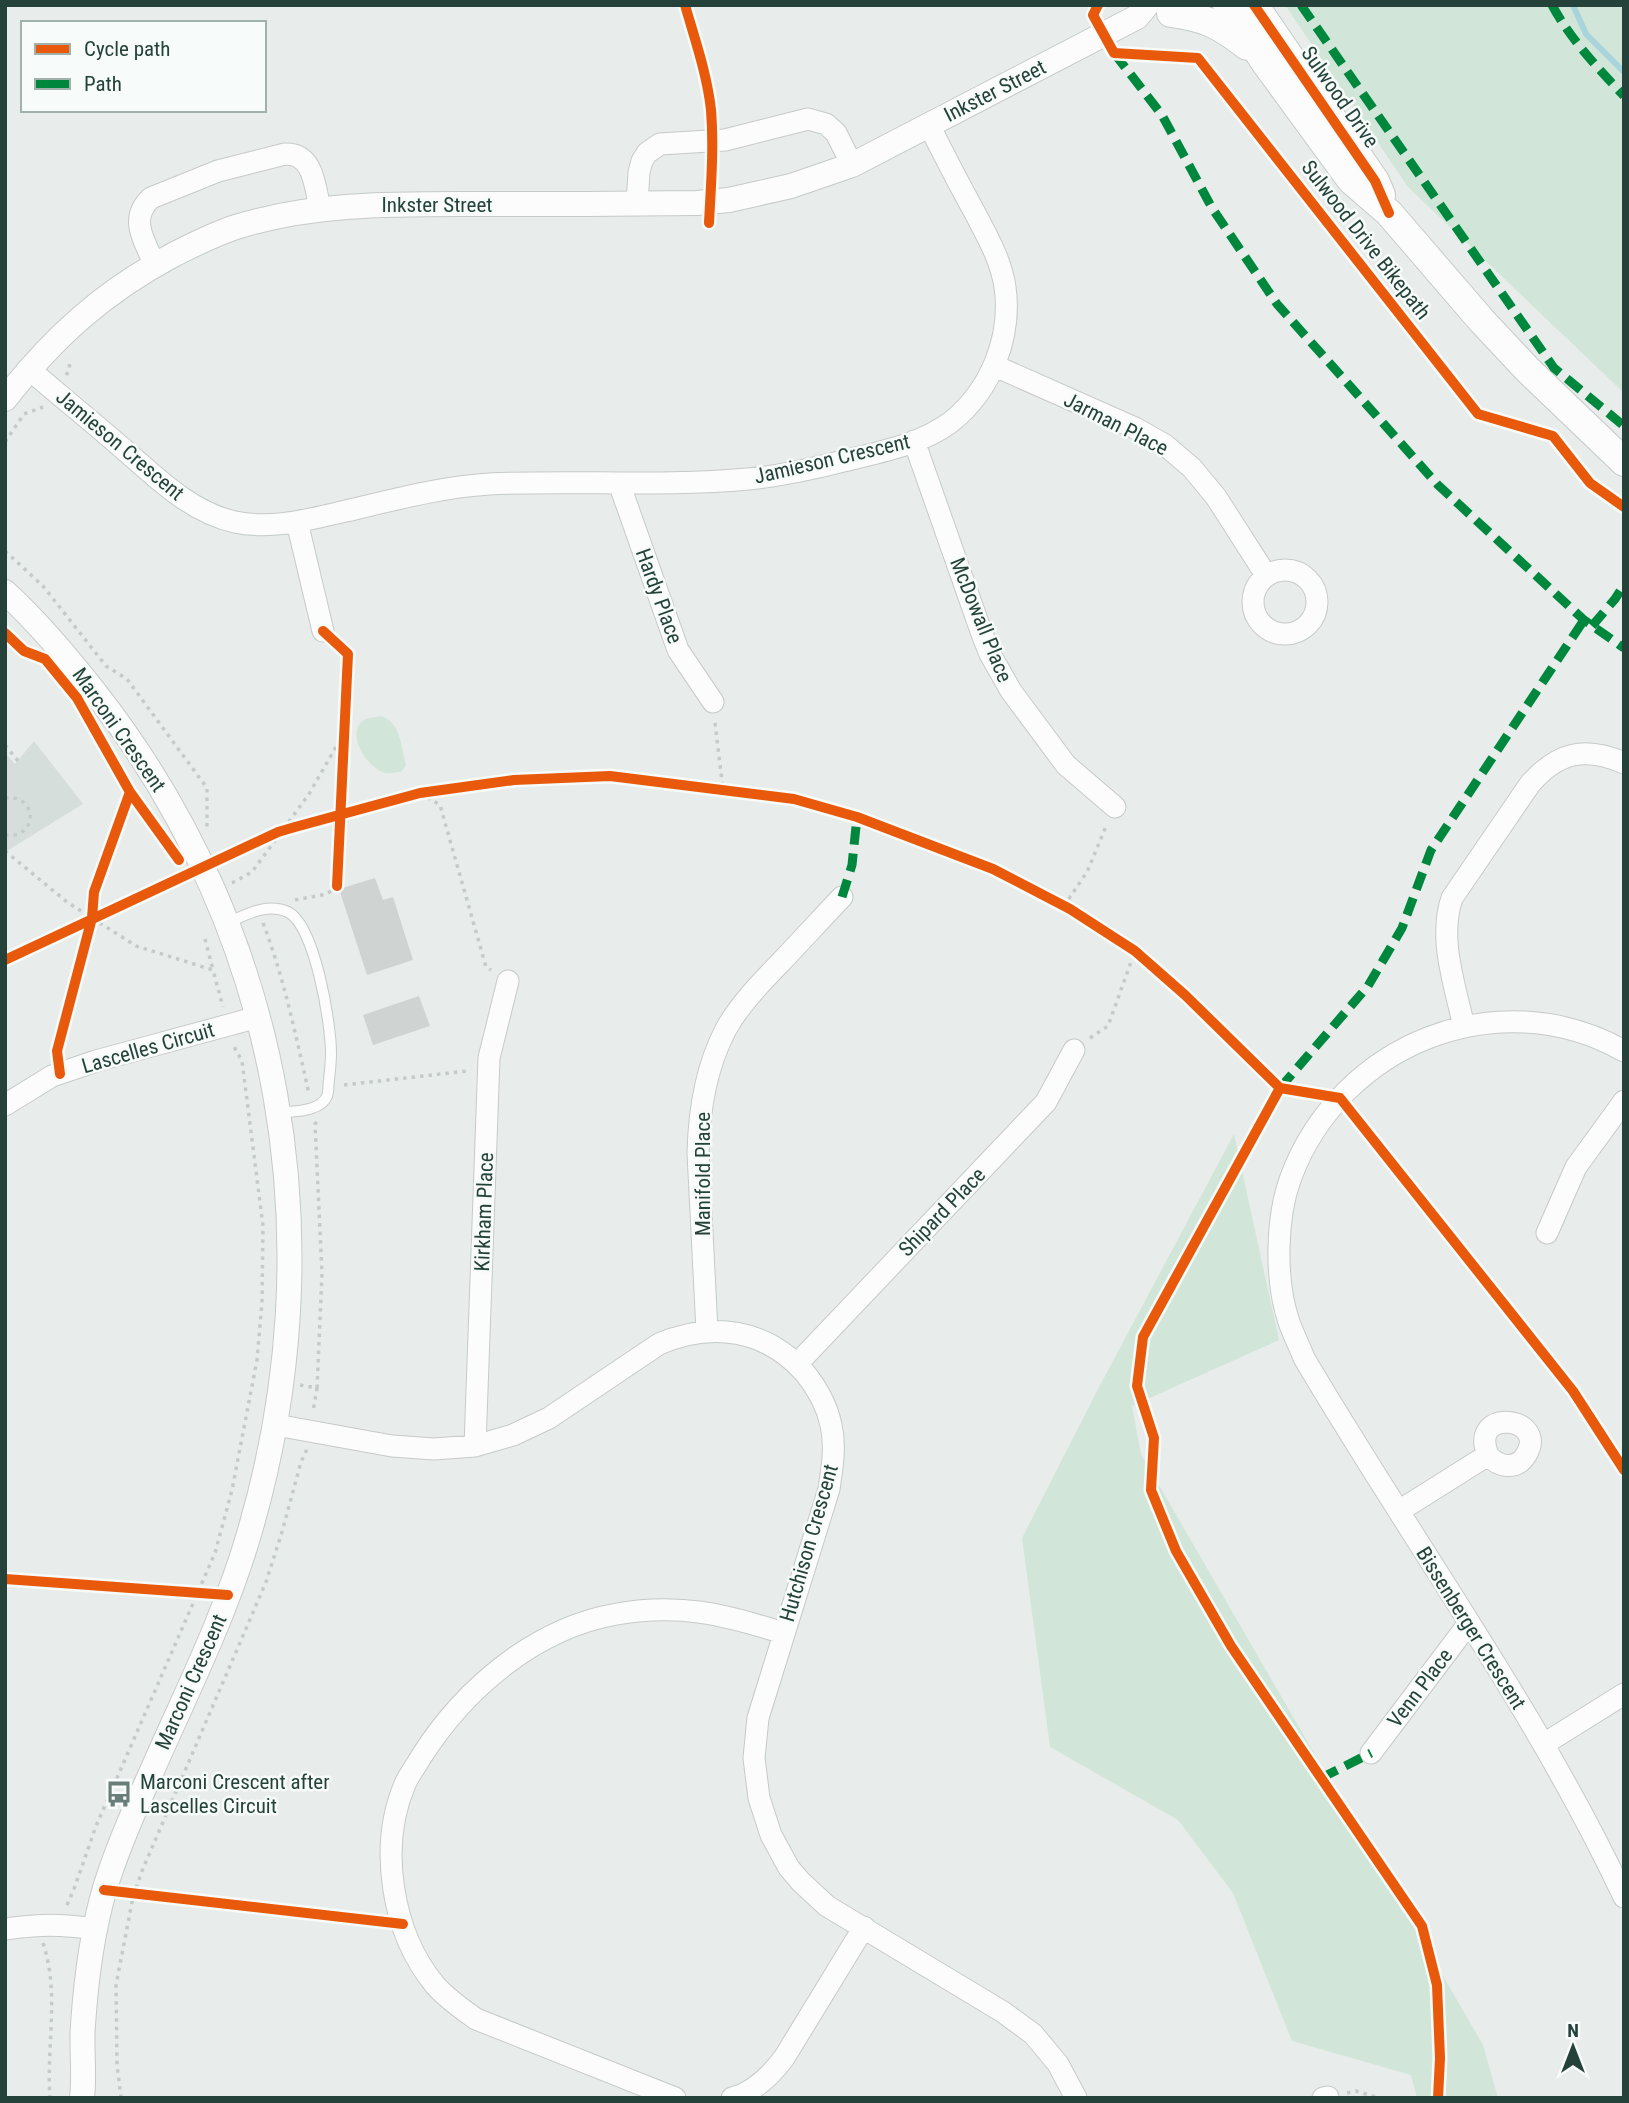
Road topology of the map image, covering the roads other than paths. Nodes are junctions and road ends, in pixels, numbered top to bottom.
1 (1227, 5) edge
2 (1254, 5) edge
3 (1160, 10) edge
4 (1267, 65) junction
5 (929, 125) junction
6 (852, 165) junction
7 (638, 204) junction
8 (320, 209) junction
9 (1389, 213) junction
10 (155, 265) junction
11 (995, 366) junction
12 (29, 369) junction
13 (5, 400) edge
14 (914, 441) junction
15 (1624, 462) edge
16 (619, 484) junction
17 (297, 522) junction
18 (1266, 575) dead end
19 (5, 592) edge
20 (323, 631) dead end
21 (713, 702) road end
22 (1624, 763) edge
23 (1115, 807) road end
24 (842, 897) dead end
25 (227, 923) junction
26 (508, 981) road end
27 (258, 1017) junction
28 (1464, 1027) junction
29 (1074, 1050) road end
30 (1624, 1051) edge
31 (1624, 1101) edge
32 (5, 1105) edge
33 (278, 1113) junction
34 (1547, 1233) dead end
35 (707, 1331) junction
36 (797, 1364) junction
37 (276, 1425) junction
38 (475, 1446) junction
39 (1488, 1455) dead end
40 (1399, 1511) junction
41 (1469, 1623) junction
42 (783, 1633) junction
43 (1624, 1694) edge
44 (1544, 1744) junction
45 (1371, 1754) dead end
46 (1624, 1897) edge
47 (864, 1927) junction
48 (5, 1929) edge
49 (96, 1929) junction
50 (86, 2091) edge
51 (675, 2098) edge
52 (732, 2098) edge
53 (1076, 2098) edge

1 - 4 main road, Sulwood Drive
2 - 9 main road, Sulwood Drive
3 - 4 main road
3 - 5 street, Inkster Street
4 - 9 main road, Sulwood Drive
5 - 6 street, Inkster Street
5 - 11 street, Jamieson Crescent
6 - 7 street, Inkster Street
6 - 7 street
7 - 8 street, Inkster Street
8 - 10 street, Inkster Street
8 - 10 street
9 - 15 main road, Sulwood Drive
10 - 12 street, Inkster Street
11 - 14 street, Jamieson Crescent
11 - 18 street, Jarman Place
12 - 13 street, Inkster Street
12 - 17 street, Jamieson Crescent
14 - 16 street, Jamieson Crescent
14 - 23 street, McDowall Place
16 - 17 street, Jamieson Crescent
16 - 21 street, Hardy Place
17 - 20 street
19 - 25 street, Marconi Crescent
22 - 28 street
24 - 35 street, Manifold Place
25 - 27 street, Marconi Crescent
25 - 33 lane
26 - 38 street, Kirkham Place
27 - 32 street, Lascelles Circuit
27 - 33 street, Marconi Crescent
28 - 30 street, Bissenberger Crescent
28 - 40 street, Bissenberger Crescent
29 - 36 street, Shipard Place
31 - 34 street
33 - 37 street, Marconi Crescent
35 - 36 street, Hutchison Crescent
35 - 38 street, Hutchison Crescent
36 - 42 street, Hutchison Crescent
37 - 38 street, Hutchison Crescent
37 - 49 street, Marconi Crescent
39 - 40 street
40 - 41 street, Bissenberger Crescent
41 - 44 street, Bissenberger Crescent
41 - 45 street, Venn Place
42 - 47 street, Hutchison Crescent
42 - 51 street
43 - 44 street
44 - 46 street, Bissenberger Crescent
47 - 52 street
47 - 53 street, Hutchison Crescent
48 - 49 street
49 - 50 street, Marconi Crescent

